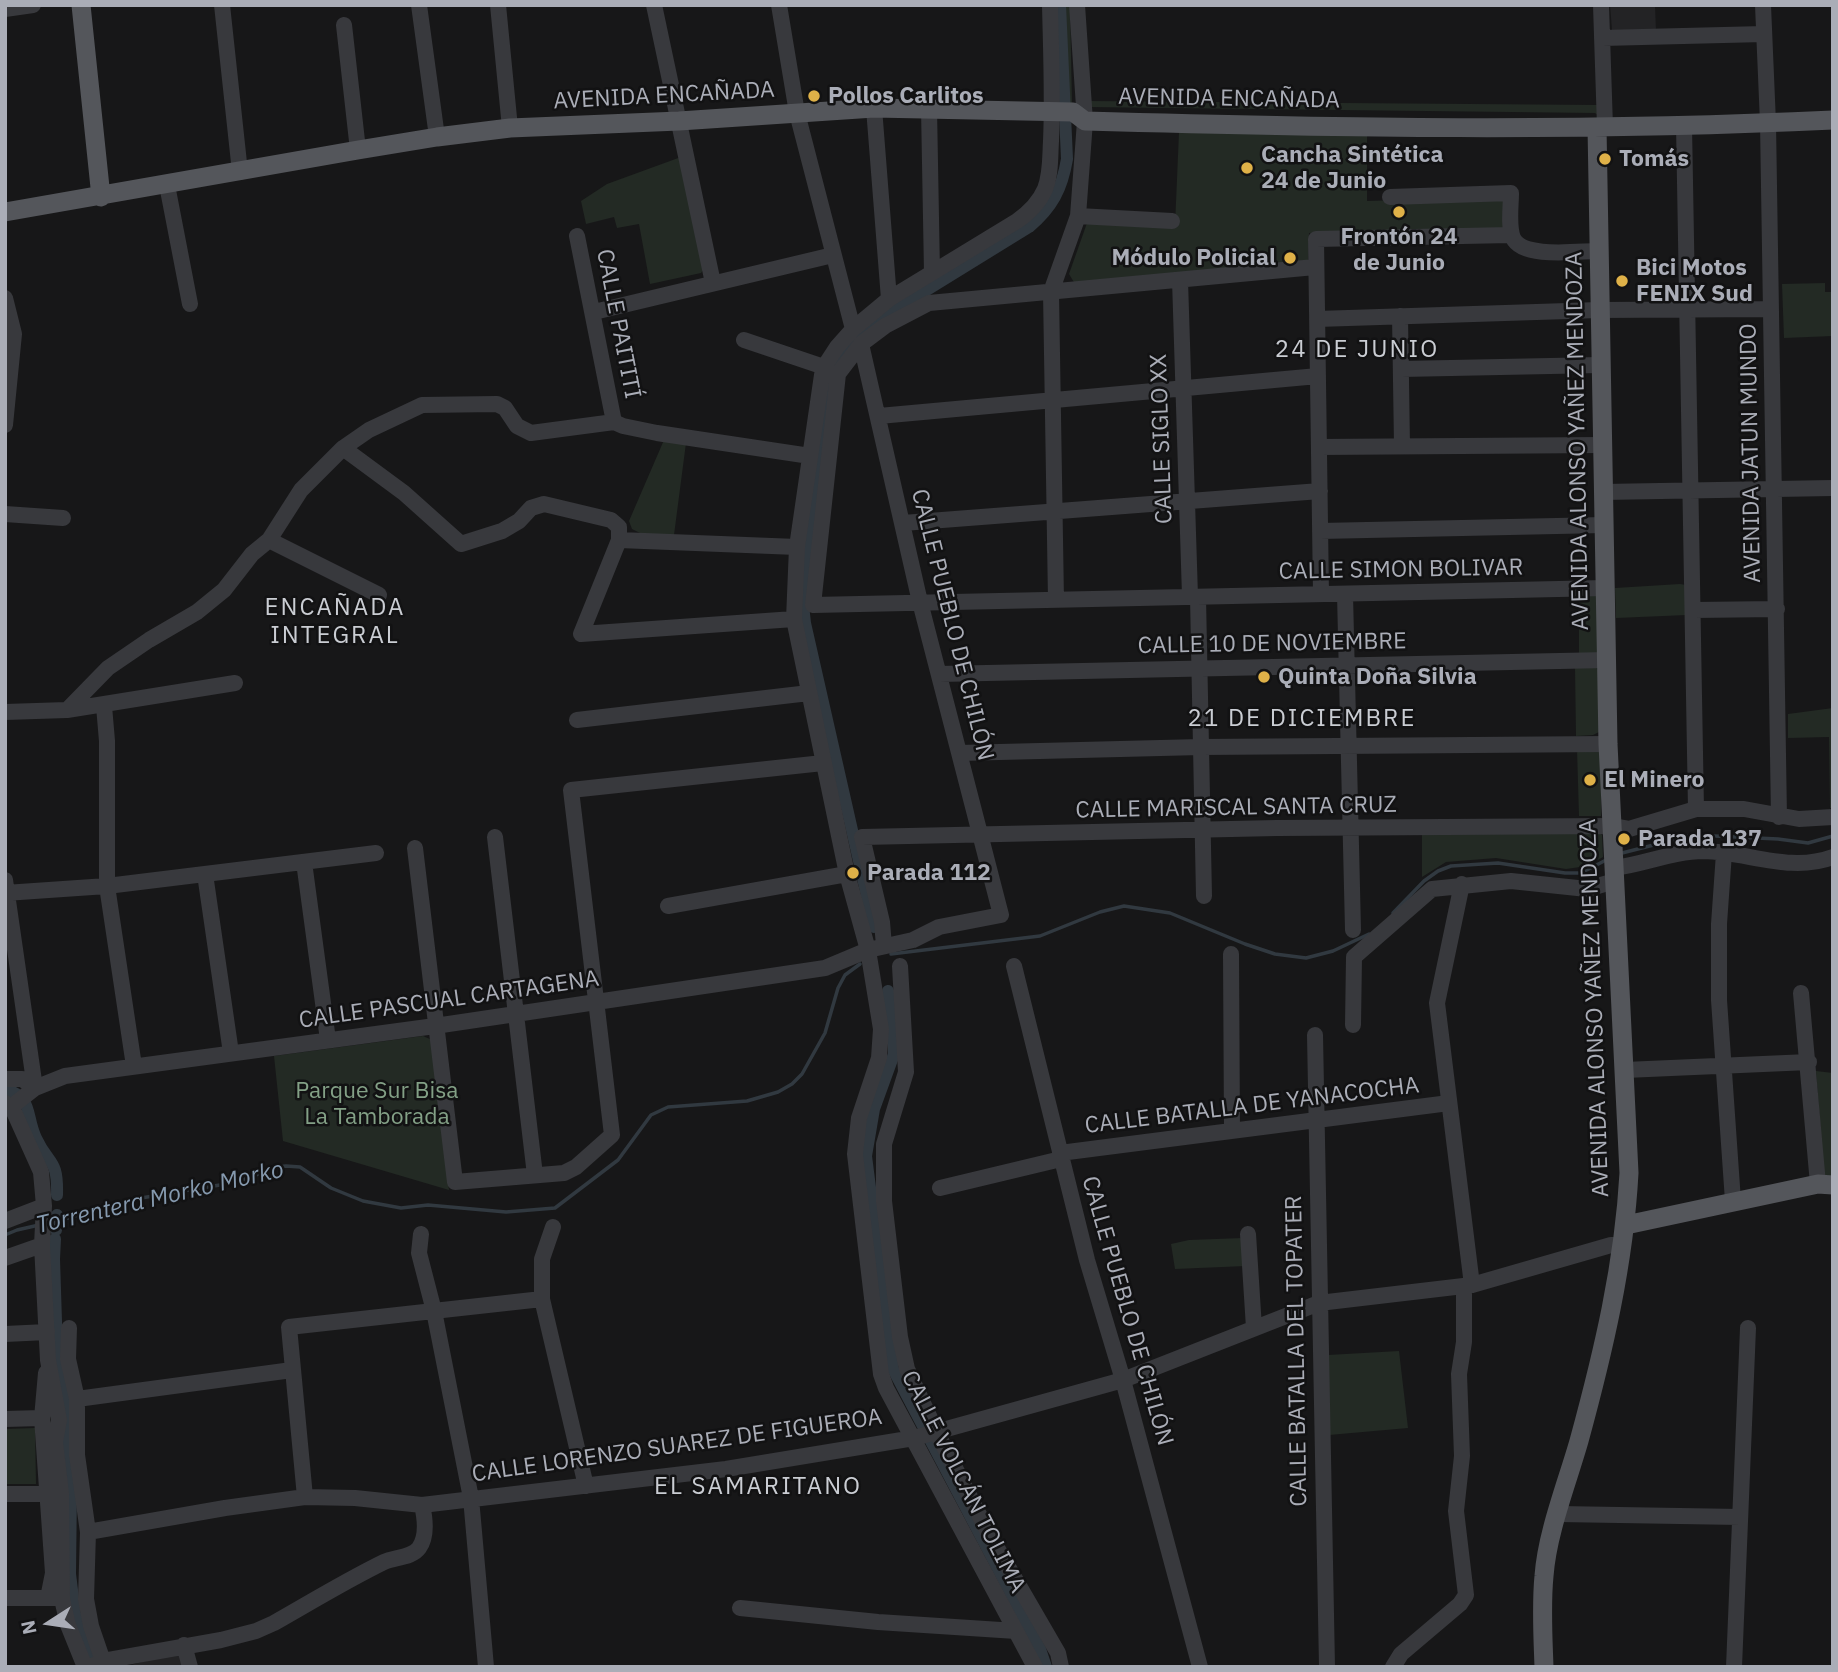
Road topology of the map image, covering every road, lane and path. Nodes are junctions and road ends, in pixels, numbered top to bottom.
1 (33, 5) edge
2 (81, 5) edge
3 (222, 5) edge
4 (419, 5) edge
5 (498, 5) edge
6 (654, 5) edge
7 (779, 5) edge
8 (1050, 5) edge
9 (1077, 5) edge
10 (1601, 5) edge
11 (1763, 5) edge
12 (5, 9) edge
13 (344, 25) dead end
14 (1764, 34) junction
15 (1602, 38) junction
16 (874, 108) junction
17 (929, 108) junction
18 (797, 113) junction
19 (1068, 114) junction
20 (1833, 120) edge
21 (679, 121) junction
22 (1768, 123) junction
23 (1684, 125) junction
24 (1601, 127) junction
25 (510, 128) junction
26 (438, 137) junction
27 (358, 150) junction
28 (240, 172) junction
29 (167, 185) junction
30 (101, 197) junction
31 (1390, 197) dead end
32 (5, 212) edge
33 (1078, 216) junction
34 (1172, 221) dead end
35 (1511, 235) junction
36 (577, 236) dead end
37 (1598, 251) junction
38 (833, 255) junction
39 (1315, 267) junction
40 (932, 273) junction
41 (1181, 280) junction
42 (713, 283) junction
43 (1051, 292) junction
44 (5, 298) edge
45 (889, 299) junction
46 (190, 304) dead end
47 (1771, 309) junction
48 (1599, 310) junction
49 (1687, 310) junction
50 (594, 312) junction
51 (1400, 316) junction
52 (1317, 319) junction
53 (853, 329) junction
54 (10, 335) edge
55 (744, 340) dead end
56 (861, 344) junction
57 (1600, 365) junction
58 (824, 367) junction
59 (1401, 369) junction
60 (1318, 376) junction
61 (1184, 388) junction
62 (1054, 400) junction
63 (879, 416) junction
64 (614, 422) junction
65 (5, 425) edge
66 (1602, 445) junction
67 (1402, 446) junction
68 (1319, 447) junction
69 (343, 448) junction
70 (810, 456) junction
71 (1775, 488) junction
72 (1833, 488) edge
73 (1691, 490) junction
74 (1320, 491) junction
75 (1603, 492) junction
76 (1187, 501) junction
77 (1053, 511) junction
78 (5, 514) edge
79 (63, 518) dead end
80 (903, 523) junction
81 (1604, 525) junction
82 (1320, 531) junction
83 (269, 540) junction
84 (619, 540) junction
85 (797, 547) junction
86 (1605, 588) junction
87 (1321, 594) junction
88 (1345, 594) junction
89 (379, 595) dead end
90 (1194, 597) junction
91 (1056, 600) junction
92 (920, 602) junction
93 (1777, 609) junction
94 (1693, 610) junction
95 (794, 619) junction
96 (1606, 660) junction
97 (1347, 665) junction
98 (1199, 668) junction
99 (939, 674) junction
100 (235, 683) dead end
101 (809, 693) junction
102 (104, 706) junction
103 (67, 710) junction
104 (5, 712) edge
105 (577, 720) dead end
106 (1608, 744) junction
107 (1349, 746) junction
108 (1201, 747) junction
109 (959, 753) junction
110 (823, 763) junction
111 (1696, 810) junction
112 (1779, 817) junction
113 (1833, 817) edge
114 (1612, 826) junction
115 (1350, 828) junction
116 (1203, 830) junction
117 (980, 835) junction
118 (495, 837) dead end
119 (415, 848) dead end
120 (376, 853) dead end
121 (1724, 853) junction
122 (1833, 858) edge
123 (304, 862) junction
124 (1614, 865) junction
125 (205, 874) junction
126 (847, 874) junction
127 (5, 880) edge
128 (1462, 884) junction
129 (107, 886) junction
130 (5, 893) edge
131 (1204, 896) dead end
132 (668, 906) dead end
133 (1001, 915) joint
134 (1353, 930) dead end
135 (884, 946) junction
136 (868, 950) junction
137 (1231, 954) dead end
138 (900, 966) dead end
139 (1014, 967) dead end
140 (1801, 993) dead end
141 (596, 1002) junction
142 (515, 1014) junction
143 (1353, 1025) dead end
144 (435, 1026) junction
145 (1315, 1035) dead end
146 (328, 1040) junction
147 (231, 1053) junction
148 (1808, 1062) junction
149 (134, 1066) junction
150 (1724, 1067) junction
151 (1625, 1070) junction
152 (5, 1079) edge
153 (31, 1092) junction
154 (1449, 1104) junction
155 (9, 1105) edge
156 (1315, 1119) junction
157 (1232, 1131) junction
158 (1060, 1156) junction
159 (535, 1175) junction
160 (1826, 1184) edge
161 (940, 1188) dead end
162 (1733, 1201) junction
163 (5, 1221) edge
164 (43, 1225) junction
165 (1626, 1225) junction
166 (553, 1227) dead end
167 (421, 1234) dead end
168 (1248, 1234) dead end
169 (1623, 1245) junction
170 (5, 1258) edge
171 (1468, 1285) junction
172 (542, 1299) junction
173 (1319, 1303) junction
174 (434, 1311) junction
175 (69, 1328) dead end
176 (1254, 1328) junction
177 (1748, 1328) dead end
178 (47, 1332) junction
179 (5, 1334) edge
180 (48, 1360) junction
181 (292, 1370) junction
182 (1122, 1380) junction
183 (78, 1399) junction
184 (41, 1418) junction
185 (5, 1419) edge
186 (924, 1435) junction
187 (586, 1486) junction
188 (5, 1494) edge
189 (45, 1494) junction
190 (305, 1497) junction
191 (471, 1499) junction
192 (422, 1506) junction
193 (1559, 1514) junction
194 (1740, 1517) junction
195 (88, 1532) junction
196 (5, 1598) edge
197 (55, 1599) junction
198 (740, 1608) dead end
199 (1016, 1631) junction
200 (184, 1645) junction
201 (95, 1664) edge
202 (190, 1667) edge
203 (486, 1667) edge
204 (1035, 1667) edge
205 (1060, 1667) edge
206 (1200, 1667) edge
207 (1327, 1667) edge
208 (1394, 1667) edge
209 (1544, 1667) edge
210 (1734, 1667) edge

1 - 12 street
2 - 30 main road
3 - 28 street
4 - 26 street
5 - 25 street
6 - 21 street
7 - 18 street
8 - 19 street
9 - 19 street
10 - 15 street, AVENIDA ALONSO YAÑEZ MENDOZA
11 - 14 street, AVENIDA JATUN MUNDO
13 - 27 street
14 - 15 street
14 - 22 street, AVENIDA JATUN MUNDO
15 - 24 street, AVENIDA ALONSO YAÑEZ MENDOZA
16 - 17 main road, AVENIDA ENCAÑADA
16 - 18 main road, AVENIDA ENCAÑADA
16 - 45 street
17 - 19 main road, AVENIDA ENCAÑADA
17 - 40 street
18 - 21 main road, AVENIDA ENCAÑADA
18 - 38 street
19 - 24 main road, AVENIDA ENCAÑADA
19 - 33 street
19 - 40 street, CALLE VOLCÁN TOLIMA
20 - 22 main road, AVENIDA ENCAÑADA
21 - 25 main road, AVENIDA ENCAÑADA
21 - 42 street
22 - 23 main road, AVENIDA ENCAÑADA
22 - 47 street, AVENIDA JATUN MUNDO
23 - 24 main road, AVENIDA ENCAÑADA
23 - 49 street
24 - 37 main road, AVENIDA ALONSO YAÑEZ MENDOZA
25 - 26 main road, AVENIDA ENCAÑADA
26 - 27 main road, AVENIDA ENCAÑADA
27 - 28 main road, AVENIDA ENCAÑADA
28 - 29 main road, AVENIDA ENCAÑADA
29 - 30 main road, AVENIDA ENCAÑADA
29 - 46 street
30 - 32 main road, AVENIDA ENCAÑADA
31 - 35 street
33 - 34 street
33 - 43 street
35 - 37 street
35 - 39 street
36 - 50 street, CALLE PAITITÍ
37 - 48 main road, AVENIDA ALONSO YAÑEZ MENDOZA
38 - 42 street
38 - 53 street
39 - 41 street
39 - 52 street
40 - 45 street, CALLE VOLCÁN TOLIMA
41 - 43 street
41 - 61 street, CALLE SIGLO XX
42 - 50 street
43 - 56 street
43 - 62 street
44 - 54 street
45 - 53 street, CALLE VOLCÁN TOLIMA
47 - 49 street
47 - 71 street, AVENIDA JATUN MUNDO
48 - 49 street
48 - 51 street
48 - 57 main road, AVENIDA ALONSO YAÑEZ MENDOZA
49 - 73 street
50 - 64 street, CALLE PAITITÍ
51 - 52 street
51 - 59 street
52 - 60 street
53 - 58 street, CALLE VOLCÁN TOLIMA
54 - 65 street
55 - 58 street
56 - 63 street, CALLE PUEBLO DE CHILÓN
56 - 92 street
57 - 59 street
57 - 66 main road, AVENIDA ALONSO YAÑEZ MENDOZA
58 - 70 street, CALLE VOLCÁN TOLIMA
59 - 67 street
60 - 61 street
60 - 68 street
61 - 62 street
61 - 76 street, CALLE SIGLO XX
62 - 63 street
62 - 77 street
63 - 80 street, CALLE PUEBLO DE CHILÓN
64 - 69 street
64 - 70 street
66 - 67 street
66 - 75 main road, AVENIDA ALONSO YAÑEZ MENDOZA
67 - 68 street
68 - 74 street
69 - 83 street
69 - 84 street
70 - 85 street, CALLE VOLCÁN TOLIMA
71 - 72 street
71 - 73 street
71 - 93 street, AVENIDA JATUN MUNDO
73 - 75 street
73 - 94 street
74 - 76 street
74 - 82 street
75 - 81 main road, AVENIDA ALONSO YAÑEZ MENDOZA
76 - 77 street
76 - 90 street, CALLE SIGLO XX
77 - 80 street
77 - 91 street
78 - 79 street
80 - 92 street, CALLE PUEBLO DE CHILÓN
81 - 82 street
81 - 86 main road, AVENIDA ALONSO YAÑEZ MENDOZA
82 - 87 street
83 - 89 street
83 - 103 street
84 - 85 street
84 - 95 street
85 - 95 street, CALLE VOLCÁN TOLIMA
86 - 88 street, CALLE SIMON BOLIVAR
86 - 96 main road, AVENIDA ALONSO YAÑEZ MENDOZA
87 - 88 street, CALLE SIMON BOLIVAR
87 - 90 street, CALLE SIMON BOLIVAR
88 - 97 street
90 - 91 street, CALLE SIMON BOLIVAR
90 - 98 street, CALLE SIGLO XX
91 - 92 street
92 - 99 street, CALLE PUEBLO DE CHILÓN
93 - 94 street
93 - 112 street, AVENIDA JATUN MUNDO
94 - 111 street
95 - 101 street, CALLE VOLCÁN TOLIMA
96 - 97 street, CALLE 10 DE NOVIEMBRE
96 - 106 main road, AVENIDA ALONSO YAÑEZ MENDOZA
97 - 98 street, CALLE 10 DE NOVIEMBRE
97 - 107 street
98 - 99 street, CALLE 10 DE NOVIEMBRE
98 - 108 street, CALLE SIGLO XX
99 - 109 street, CALLE PUEBLO DE CHILÓN
100 - 102 street
101 - 105 street
101 - 110 street, CALLE VOLCÁN TOLIMA
102 - 103 street
102 - 129 street
103 - 104 street
106 - 107 street
106 - 114 main road, AVENIDA ALONSO YAÑEZ MENDOZA
107 - 108 street
107 - 115 street
108 - 109 street
108 - 116 street, CALLE SIGLO XX
109 - 117 street, CALLE PUEBLO DE CHILÓN
110 - 126 street, CALLE VOLCÁN TOLIMA
110 - 141 street
111 - 112 street, CALLE MARISCAL SANTA CRUZ
111 - 114 street, CALLE MARISCAL SANTA CRUZ
112 - 113 street, CALLE MARISCAL SANTA CRUZ
114 - 115 street, CALLE MARISCAL SANTA CRUZ
114 - 124 main road, AVENIDA ALONSO YAÑEZ MENDOZA
115 - 116 street, CALLE MARISCAL SANTA CRUZ
115 - 134 street
116 - 117 street, CALLE MARISCAL SANTA CRUZ
116 - 131 street, CALLE SIGLO XX
117 - 133 street, CALLE PUEBLO DE CHILÓN
117 - 135 street, CALLE MARISCAL SANTA CRUZ
118 - 142 street
119 - 144 street
120 - 123 street
121 - 122 street
121 - 124 street
121 - 150 street
123 - 125 street
123 - 146 street
124 - 128 street
124 - 151 main road, AVENIDA ALONSO YAÑEZ MENDOZA
125 - 129 street
125 - 147 street
126 - 132 street
126 - 136 street, CALLE VOLCÁN TOLIMA
127 - 130 street
128 - 143 street
128 - 154 street
129 - 130 street
129 - 149 street
130 - 153 street
133 - 135 street, CALLE PASCUAL CARTAGENA
135 - 136 street, CALLE PASCUAL CARTAGENA
136 - 141 street, CALLE PASCUAL CARTAGENA
136 - 186 street, CALLE VOLCÁN TOLIMA
137 - 157 street
138 - 186 street, CALLE VOLCÁN TOLIMA
139 - 158 street, CALLE PUEBLO DE CHILÓN
140 - 148 street
141 - 142 street, CALLE PASCUAL CARTAGENA
141 - 159 street
142 - 144 street, CALLE PASCUAL CARTAGENA
142 - 159 street
144 - 146 street, CALLE PASCUAL CARTAGENA
144 - 159 street
145 - 156 street, CALLE BATALLA DEL TOPATER
146 - 147 street, CALLE PASCUAL CARTAGENA
147 - 149 street, CALLE PASCUAL CARTAGENA
148 - 150 street
148 - 160 street
149 - 153 street, CALLE PASCUAL CARTAGENA
150 - 151 street
150 - 162 street
151 - 165 main road, AVENIDA ALONSO YAÑEZ MENDOZA
152 - 153 street
153 - 155 street, CALLE PASCUAL CARTAGENA
154 - 156 street, CALLE BATALLA DE YANACOCHA
154 - 171 street
155 - 164 street
156 - 157 street, CALLE BATALLA DE YANACOCHA
156 - 173 street, CALLE BATALLA DEL TOPATER
157 - 158 street, CALLE BATALLA DE YANACOCHA
158 - 161 street, CALLE BATALLA DE YANACOCHA
158 - 182 street, CALLE PUEBLO DE CHILÓN
160 - 162 main road
162 - 165 main road
163 - 164 street
164 - 170 street
164 - 178 street
165 - 169 main road, AVENIDA ALONSO YAÑEZ MENDOZA
166 - 172 street
167 - 174 street
168 - 176 street
169 - 171 street, CALLE LORENZO SUAREZ DE FIGUEROA
169 - 193 main road, AVENIDA ALONSO YAÑEZ MENDOZA
171 - 173 street, CALLE LORENZO SUAREZ DE FIGUEROA
171 - 208 street
172 - 174 street
172 - 187 street
173 - 176 street, CALLE LORENZO SUAREZ DE FIGUEROA
173 - 207 street, CALLE BATALLA DEL TOPATER
174 - 181 street
174 - 191 street
175 - 183 street
176 - 182 street, CALLE LORENZO SUAREZ DE FIGUEROA
177 - 194 street
178 - 179 street
178 - 180 street
180 - 184 street
180 - 197 street
181 - 183 street
181 - 190 street
182 - 186 street, CALLE LORENZO SUAREZ DE FIGUEROA
182 - 206 street, CALLE PUEBLO DE CHILÓN
183 - 195 street
184 - 185 street
184 - 189 street
186 - 187 street, CALLE LORENZO SUAREZ DE FIGUEROA
186 - 199 street, CALLE VOLCÁN TOLIMA
186 - 205 street, CALLE VOLCÁN TOLIMA
187 - 191 street, CALLE LORENZO SUAREZ DE FIGUEROA
188 - 189 street
189 - 197 street
190 - 192 street, CALLE LORENZO SUAREZ DE FIGUEROA
190 - 195 street, CALLE LORENZO SUAREZ DE FIGUEROA
191 - 192 street, CALLE LORENZO SUAREZ DE FIGUEROA
191 - 203 street
192 - 200 street
193 - 194 street
193 - 209 main road, AVENIDA ALONSO YAÑEZ MENDOZA
194 - 210 street
195 - 201 street
196 - 197 street
197 - 201 street
198 - 199 street
199 - 204 street, CALLE VOLCÁN TOLIMA
200 - 201 street
200 - 202 street

